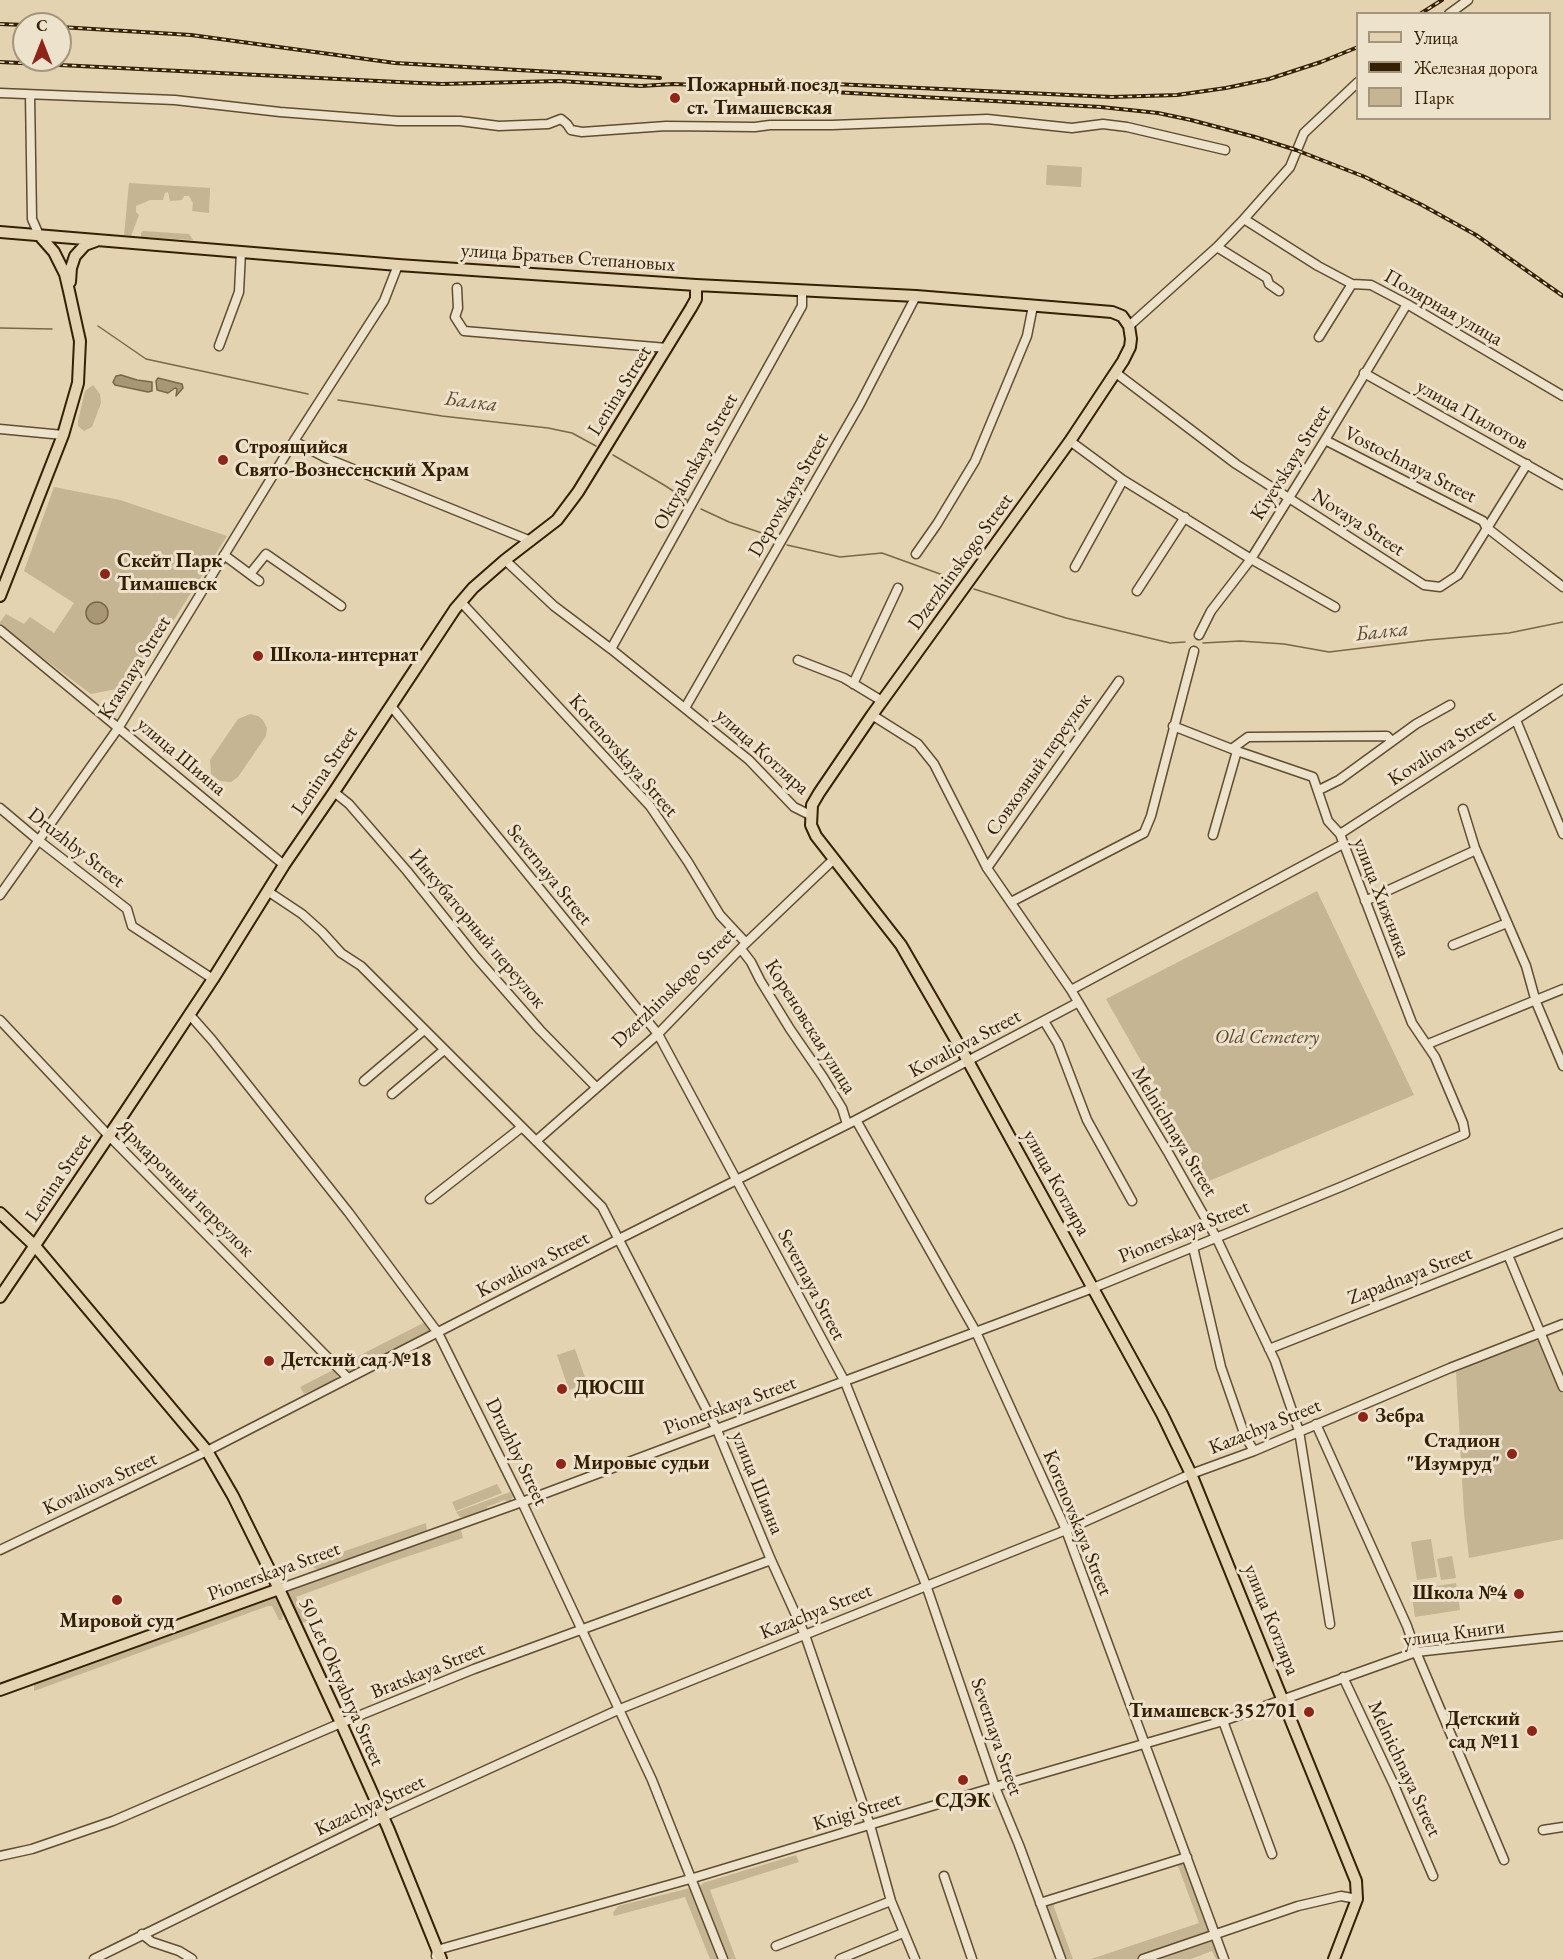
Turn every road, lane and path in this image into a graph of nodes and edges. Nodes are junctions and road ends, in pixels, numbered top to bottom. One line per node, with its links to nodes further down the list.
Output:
1 (1467, 0): 2 (street)
2 (1452, 12)
3 (1356, 84): 7 (street)
4 (0, 93): 5 (street)
5 (30, 95): 6 (street); 9 (street)
6 (1225, 150)
7 (1244, 219): 11 (street); 14 (street, Полярная улица)
8 (0, 232): 9 (main road, улица Братьев Степановых)
9 (39, 235): 10 (main road, улица Братьев Степановых); 18 (main road)
10 (97, 241): 12 (main road, улица Братьев Степановых); 18 (main road)
11 (1217, 247): 19 (street); 23 (street)
12 (241, 252): 13 (main road, улица Братьев Степановых); 25 (street)
13 (398, 265): 15 (main road, улица Братьев Степановых); 33 (street, Krasnaya Street)
14 (1352, 284): 21 (street, Полярная улица); 24 (street)
15 (696, 285): 17 (main road, улица Братьев Степановых); 26 (main road, Lenina Street)
16 (457, 288): 26 (street)
17 (802, 290): 20 (main road, улица Братьев Степановых); 58 (street, Oktyabrskaya Street)
18 (69, 291): 31 (main road)
19 (1279, 291)
20 (916, 296): 22 (main road, улица Братьев Степановых); 67 (street, Depovskaya Street)
21 (1407, 304): 28 (street, Kiyevskaya Street); 29 (street, Полярная улица)
22 (1033, 306): 23 (main road, улица Братьев Степановых); 42 (street)
23 (1129, 326): 27 (main road, Dzerzhinskogo Street)
24 (1318, 338)
25 (219, 346)
26 (668, 348): 41 (main road, Lenina Street)
27 (1116, 373): 34 (main road, Dzerzhinskogo Street); 38 (street, Novaya Street)
28 (1365, 373): 32 (street, Kiyevskaya Street); 35 (street, улица Пилотов)
29 (1563, 396)
30 (0, 429): 31 (street)
31 (63, 435): 52 (main road)
32 (1325, 440): 38 (street, Kiyevskaya Street); 40 (street, Vostochnaya Street)
33 (294, 441): 41 (street); 43 (street, Krasnaya Street)
34 (1070, 441): 36 (street); 64 (main road, Dzerzhinskogo Street)
35 (1527, 464): 37 (street, улица Пилотов); 40 (street)
36 (1123, 480): 39 (street); 46 (street)
37 (1563, 485)
38 (1289, 498): 40 (street, Novaya Street); 44 (street, Kiyevskaya Street)
39 (1185, 517): 44 (street); 51 (street)
40 (1486, 527): 49 (street, Vostochnaya Street)
41 (531, 541): 45 (main road, Lenina Street)
42 (916, 554)
43 (224, 555): 47 (street); 71 (street, Krasnaya Street)
44 (1251, 559): 55 (street); 57 (street, Kiyevskaya Street)
45 (505, 560): 53 (main road, Lenina Street); 58 (street, улица Котляра)
46 (1075, 567)
47 (250, 574): 48 (street); 54 (street)
48 (259, 581)
49 (1563, 587)
50 (898, 588): 62 (street)
51 (1137, 591)
52 (0, 596)
53 (461, 602): 66 (main road, Lenina Street); 94 (street, Korenovskaya Street)
54 (341, 606)
55 (1335, 607)
56 (0, 630): 71 (street, улица Шияна)
57 (1199, 635)
58 (611, 648): 67 (street, улица Котляра)
59 (1194, 651): 70 (street)
60 (798, 660): 62 (street)
61 (1119, 681): 87 (street, Совхозный переулок)
62 (853, 684): 64 (street)
63 (1563, 689): 69 (street, Kovaliova Street)
64 (882, 701): 68 (main road, Dzerzhinskogo Street)
65 (1450, 705): 72 (street)
66 (391, 706): 75 (main road, Lenina Street); 104 (street, Severnaya Street)
67 (685, 708): 78 (street, улица Котляра)
68 (872, 715): 78 (main road, Dzerzhinskogo Street); 87 (street, Melnichnaya Street)
69 (1516, 720): 79 (street, Kovaliova Street); 80 (street)
70 (1173, 726): 73 (street, улица Хижняка); 91 (street)
71 (119, 727): 82 (street, Krasnaya Street); 86 (street, улица Шияна)
72 (1392, 741): 73 (street); 74 (street)
73 (1235, 750): 74 (street, улица Хижняка); 81 (street)
74 (1318, 790): 79 (street, улица Хижняка)
75 (334, 792): 86 (main road, Lenina Street); 110 (street, Инкубаторный переулок)
76 (0, 808): 82 (street, Druzhby Street)
77 (1463, 810): 84 (street)
78 (810, 815): 85 (main road, улица Котляра)
79 (1340, 834): 83 (street, улица Хижняка)
80 (1563, 834)
81 (1213, 835)
82 (38, 840): 89 (street, Krasnaya Street); 95 (street, Druzhby Street)
83 (1343, 844): 90 (street, улица Хижняка); 97 (street)
84 (1476, 850): 90 (street); 92 (street)
85 (834, 859): 94 (street, Dzerzhinskogo Street); 107 (main road, улица Котляра)
86 (284, 864): 88 (main road, Lenina Street)
87 (987, 868): 91 (street, Melnichnaya Street)
88 (269, 892): 95 (main road, Lenina Street); 103 (street, улица Шияна)
89 (0, 896)
90 (1365, 901): 105 (street, улица Хижняка)
91 (1011, 902): 97 (street, Melnichnaya Street)
92 (1507, 923): 93 (street); 98 (street)
93 (1453, 945)
94 (744, 946): 104 (street, Dzerzhinskogo Street); 112 (street, Кореновская улица)
95 (213, 979): 100 (main road, Lenina Street)
96 (1563, 989): 98 (street)
97 (1071, 990): 99 (street, Melnichnaya Street)
98 (1536, 1002): 105 (street); 108 (street)
99 (1077, 1003): 102 (street, Kovaliova Street); 122 (street, Melnichnaya Street)
100 (189, 1014): 115 (main road, Lenina Street); 131 (street, Druzhby Street)
101 (0, 1020): 115 (street, Ярмарочный переулок)
102 (1044, 1021): 107 (street, Kovaliova Street); 119 (street)
103 (424, 1030): 106 (street, улица Шияна); 109 (street)
104 (658, 1034): 110 (street, Dzerzhinskogo Street); 117 (street, Severnaya Street)
105 (1428, 1044): 114 (street, улица Хижняка)
106 (444, 1050): 111 (street); 113 (street, улица Шияна)
107 (968, 1061): 112 (street, Kovaliova Street); 127 (main road, улица Котляра)
108 (1563, 1066)
109 (364, 1080)
110 (596, 1087): 116 (street, Dzerzhinskogo Street)
111 (392, 1094)
112 (852, 1122): 117 (street, Kovaliova Street); 130 (street, Korenovskaya Street)
113 (522, 1127): 116 (street, улица Шияна); 118 (street)
114 (1465, 1134): 122 (street, Pionerskaya Street)
115 (109, 1136): 124 (main road, Lenina Street); 134 (street, Ярмарочный переулок)
116 (536, 1141): 123 (street, улица Шияна)
117 (736, 1180): 123 (street, Kovaliova Street); 135 (street, Severnaya Street)
118 (429, 1199)
119 (1132, 1201)
120 (0, 1213): 124 (main road, 50 Let Oktyabrya Street)
121 (1563, 1233): 126 (street, Zapadnaya Street)
122 (1216, 1238): 125 (street, Pionerskaya Street); 133 (street, Melnichnaya Street)
123 (619, 1239): 131 (street, Kovaliova Street); 138 (street, улица Шияна)
124 (35, 1246): 128 (main road, Lenina Street); 140 (main road, 50 Let Oktyabrya Street)
125 (1193, 1247): 127 (street, Pionerskaya Street); 141 (street)
126 (1508, 1255): 132 (street); 133 (street, Zapadnaya Street)
127 (1093, 1288): 130 (street, Pionerskaya Street); 142 (main road, улица Котляра)
128 (0, 1297)
129 (1563, 1324): 132 (street, Kazachya Street)
130 (976, 1332): 135 (street, Pionerskaya Street); 144 (street, Korenovskaya Street)
131 (438, 1333): 134 (street, Kovaliova Street); 143 (street, Druzhby Street)
132 (1540, 1333): 136 (street); 137 (street, Kazachya Street)
133 (1269, 1349): 139 (street, Melnichnaya Street)
134 (348, 1378): 140 (street, Kovaliova Street)
135 (845, 1383): 138 (street, Pionerskaya Street); 147 (street, Severnaya Street)
136 (1563, 1387)
137 (1316, 1424): 139 (street, Kazachya Street); 153 (street)
138 (717, 1430): 143 (street, Pionerskaya Street); 146 (street, улица Шияна)
139 (1299, 1431): 141 (street, Kazachya Street); 149 (street, Melnichnaya Street)
140 (207, 1451): 145 (street, Kovaliova Street); 148 (main road, 50 Let Oktyabrya Street)
141 (1254, 1451): 142 (street, Kazachya Street)
142 (1191, 1474): 144 (street, Kazachya Street); 156 (main road, улица Котляра)
143 (522, 1502): 148 (street, Pionerskaya Street); 150 (street, Druzhby Street)
144 (1066, 1530): 147 (street, Kazachya Street); 160 (street, Korenovskaya Street)
145 (0, 1550)
146 (771, 1560): 150 (street, Bratskaya Street); 151 (street, улица Шияна)
147 (926, 1585): 151 (street, Kazachya Street); 161 (street, Severnaya Street)
148 (279, 1589): 155 (main road, Pionerskaya Street); 159 (main road, 50 Let Oktyabrya Street)
149 (1330, 1624)
150 (581, 1629): 157 (street, Druzhby Street); 159 (street, Bratskaya Street)
151 (805, 1635): 157 (street, Kazachya Street); 163 (street, улица Шияна)
152 (1563, 1636): 153 (street, улица Книги)
153 (1416, 1652): 154 (street, улица Книги); 169 (street)
154 (1343, 1677): 156 (street, улица Книги); 171 (street, Melnichnaya Street)
155 (0, 1690)
156 (1284, 1700): 158 (street, Knigi Street); 173 (main road, улица Котляра)
157 (620, 1709): 162 (street, Kazachya Street); 172 (street, Druzhby Street)
158 (1222, 1721): 160 (street, Knigi Street); 166 (street)
159 (341, 1723): 162 (main road, 50 Let Oktyabrya Street); 167 (street, Bratskaya Street)
160 (1145, 1744): 161 (street, Knigi Street); 168 (street, Korenovskaya Street)
161 (995, 1787): 163 (street, Knigi Street); 175 (street, Severnaya Street)
162 (383, 1817): 177 (street, Kazachya Street); 180 (main road, 50 Let Oktyabrya Street)
163 (870, 1825): 172 (street, Knigi Street); 174 (street, улица Шияна)
164 (1563, 1827): 165 (street)
165 (1543, 1830)
166 (1272, 1854)
167 (0, 1856)
168 (1187, 1857): 175 (street); 178 (street, Korenovskaya Street)
169 (1503, 1860)
170 (944, 1876): 186 (street)
171 (1433, 1876)
172 (690, 1879): 180 (street, Knigi Street); 183 (street, Druzhby Street)
173 (1357, 1899): 178 (street); 190 (main road, улица Котляра)
174 (891, 1901): 176 (street, улица Шияна); 179 (street)
175 (1040, 1904): 187 (street, Severnaya Street)
176 (903, 1933): 184 (street); 185 (street, улица Шияна)
177 (142, 1934): 181 (street, Kazachya Street); 182 (street)
178 (1215, 1934): 188 (street); 189 (street, Korenovskaya Street)
179 (776, 1946)
180 (438, 1956)
181 (94, 1959)
182 (192, 1959)
183 (723, 1959)
184 (840, 1959)
185 (915, 1959)
186 (972, 1959)
187 (1061, 1959)
188 (1143, 1959)
189 (1224, 1959)
190 (1334, 1959)

